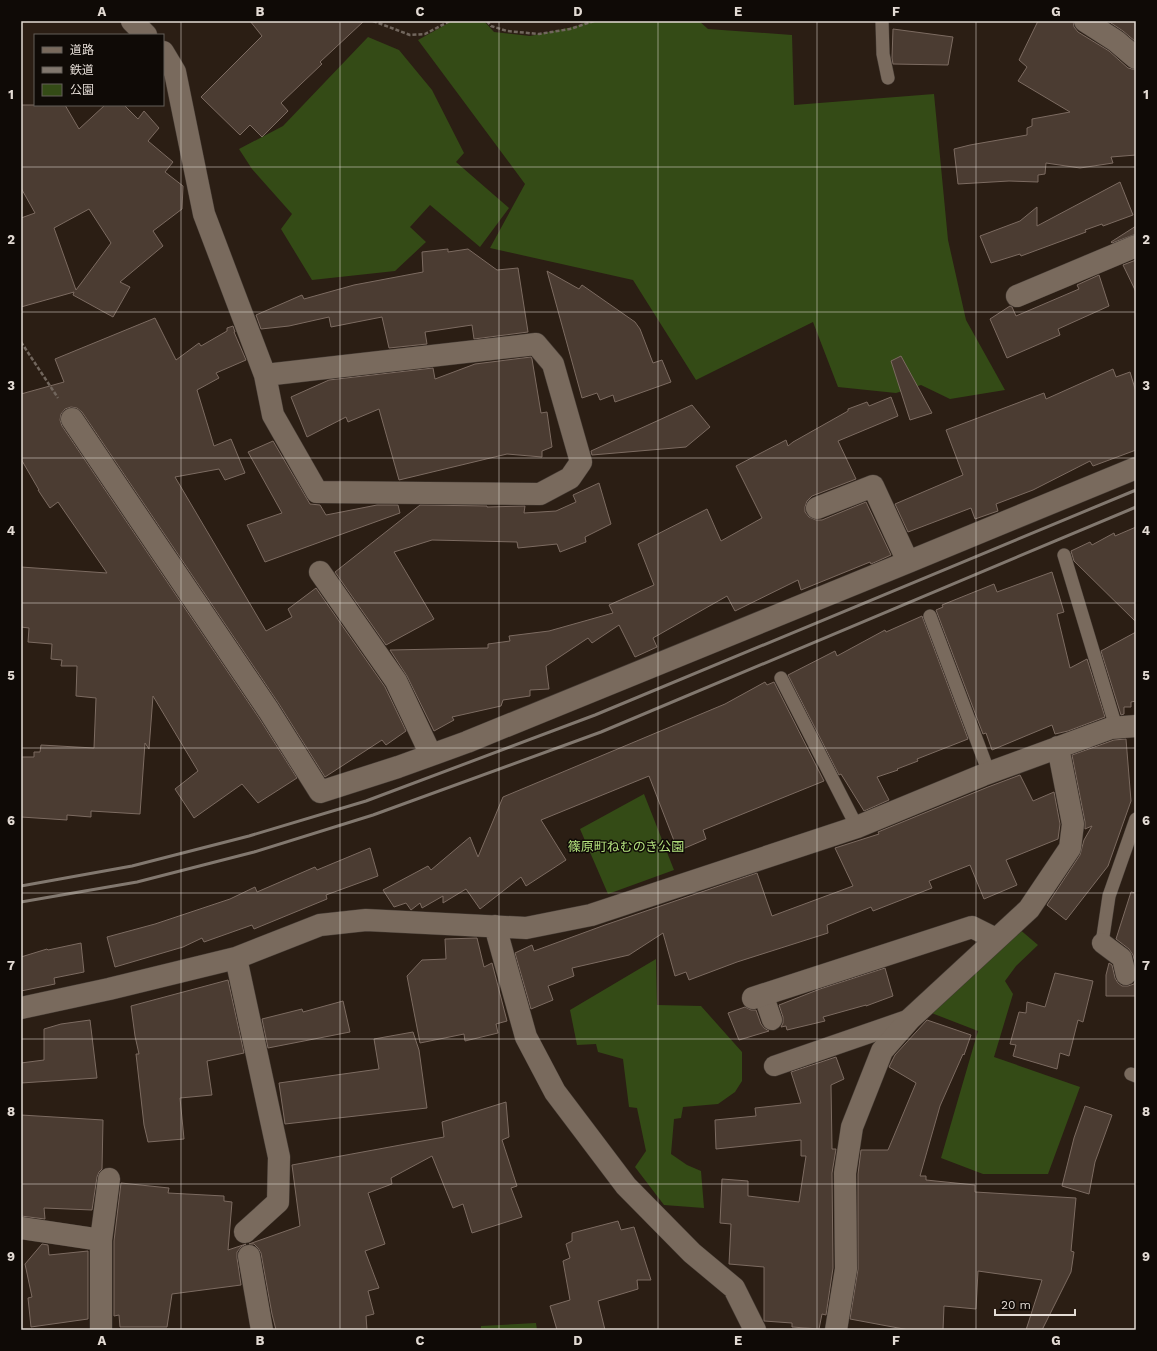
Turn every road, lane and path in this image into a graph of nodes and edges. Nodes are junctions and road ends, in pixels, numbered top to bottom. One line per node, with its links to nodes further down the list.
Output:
1 (132, 21): 8 (street)
2 (373, 21): 3 (path)
3 (450, 21)
4 (487, 21): 5 (path)
5 (594, 21)
6 (882, 21): 11 (lane)
7 (1085, 21): 10 (street)
8 (145, 34)
9 (164, 54): 15 (street)
10 (1136, 58)
11 (888, 78)
12 (1136, 246): 13 (street)
13 (1017, 296)
14 (21, 342): 16 (path)
15 (265, 375): 15 (street)
16 (72, 419): 26 (street)
17 (1136, 468): 20 (street)
18 (817, 508): 20 (street)
19 (1064, 555): 24 (lane)
20 (908, 562): 26 (street)
21 (320, 572): 26 (street)
22 (930, 616): 27 (lane)
23 (781, 678): 29 (lane)
24 (1126, 727): 25 (street)
25 (1058, 747): 27 (street); 31 (street)
26 (431, 755)
27 (989, 773): 29 (street)
28 (1136, 819): 32 (lane)
29 (857, 827): 30 (street)
30 (495, 926): 33 (street); 47 (street)
31 (996, 939): 35 (street); 37 (street)
32 (1102, 943): 34 (street)
33 (236, 958): 36 (street); 42 (street)
34 (1126, 975)
35 (758, 996): 38 (street)
36 (21, 1008)
37 (910, 1019): 39 (street); 48 (street)
38 (772, 1020)
39 (774, 1066)
40 (109, 1179): 43 (street)
41 (21, 1228): 43 (street)
42 (245, 1232)
43 (101, 1240): 45 (street)
44 (249, 1256): 46 (street)
45 (101, 1330)
46 (262, 1330)
47 (755, 1330)
48 (836, 1330)

